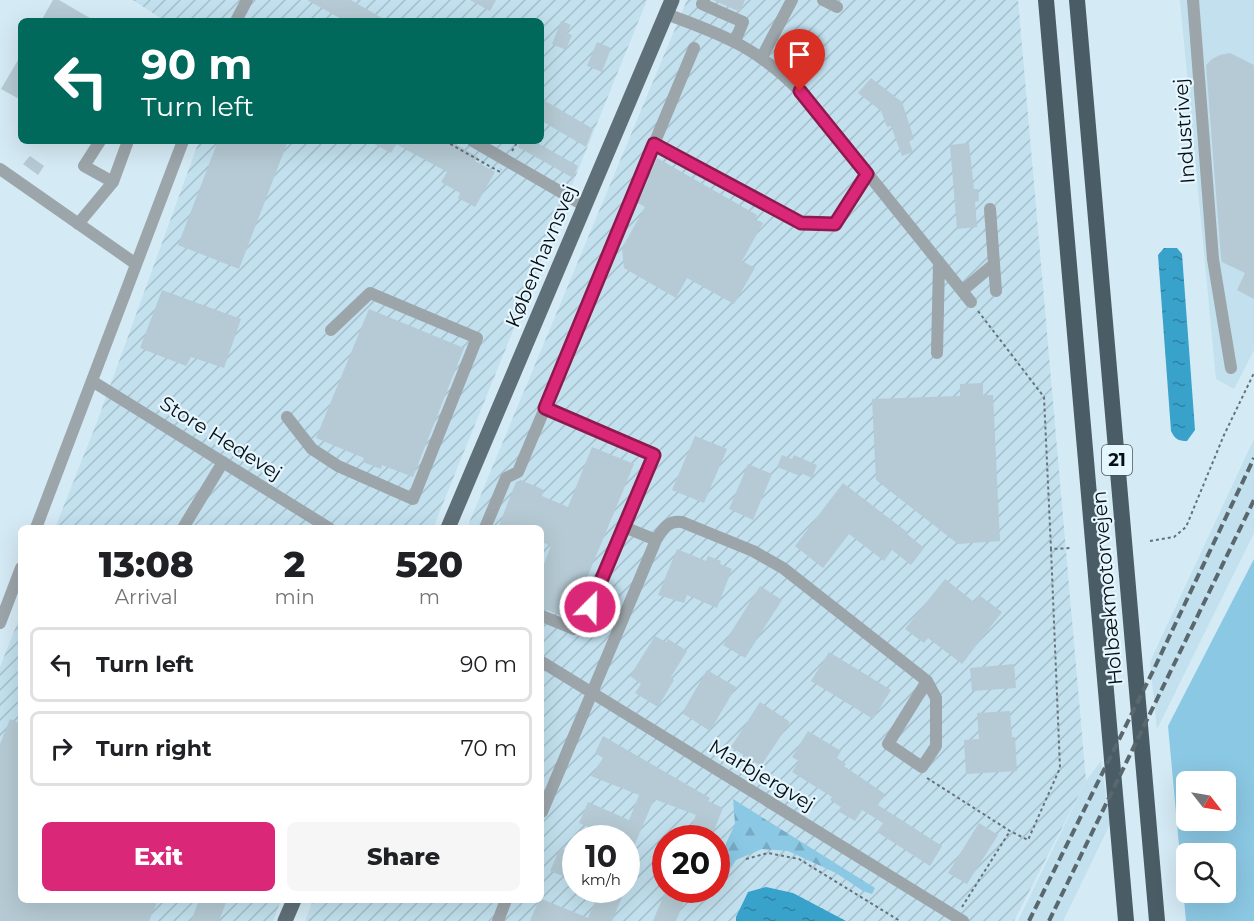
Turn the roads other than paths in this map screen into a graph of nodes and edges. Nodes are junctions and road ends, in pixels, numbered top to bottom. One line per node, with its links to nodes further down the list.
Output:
1 (247, 0): 12 (street)
2 (704, 0): 13 (street)
3 (792, 0): 16 (street)
4 (823, 0): 11 (street)
5 (1040, 0): 15 (highway)
6 (1046, 0): 15 (highway, Holbækmotorvejen / 21)
7 (1077, 0): 17 (highway, Holbækmotorvejen / 21)
8 (1087, 0): 17 (highway)
9 (1193, 0): 37 (street, Industrivej)
10 (669, 7): 13 (street); 26 (main road, Københavnsvej)
11 (837, 7)
12 (238, 18)
13 (735, 41): 16 (street)
14 (694, 48): 22 (street)
15 (1050, 48): 61 (highway, Holbækmotorvejen / 21)
16 (762, 57): 24 (street)
17 (1083, 69): 62 (highway, Holbækmotorvejen / 21)
18 (98, 144): 25 (street)
19 (127, 144): 25 (street)
20 (182, 144): 30 (street)
21 (478, 144): 26 (street)
22 (654, 144): 24 (street); 39 (street)
23 (0, 169): 28 (street)
24 (867, 174): 29 (street)
25 (112, 182): 28 (street)
26 (585, 206): 45 (main road, Københavnsvej)
27 (990, 209): 31 (street)
28 (78, 224): 30 (street)
29 (939, 263): 32 (street); 36 (street)
30 (136, 264): 38 (street)
31 (994, 264): 32 (street); 33 (street)
32 (962, 291): 34 (street)
33 (996, 291)
34 (971, 302)
35 (331, 330): 40 (street)
36 (937, 353)
37 (1231, 368)
38 (92, 381): 41 (street, Store Hedevej); 42 (street)
39 (545, 408): 46 (street); 47 (street)
40 (287, 417)
41 (223, 462): 43 (street); 44 (street, Store Hedevej)
42 (37, 525)
43 (185, 525)
44 (323, 525)
45 (449, 525)
46 (486, 525)
47 (624, 527): 48 (street); 50 (street)
48 (659, 536): 53 (street); 54 (street)
49 (18, 576): 51 (street)
50 (544, 617)
51 (0, 623)
52 (544, 663): 54 (street, Marbjergvej)
53 (927, 681): 53 (street)
54 (592, 695): 55 (street); 58 (street, Marbjergvej)
55 (544, 807)
56 (293, 903): 59 (main road)
57 (505, 903): 60 (street)
58 (959, 919)
59 (285, 921)
60 (498, 921)
61 (1126, 921)
62 (1157, 921)

